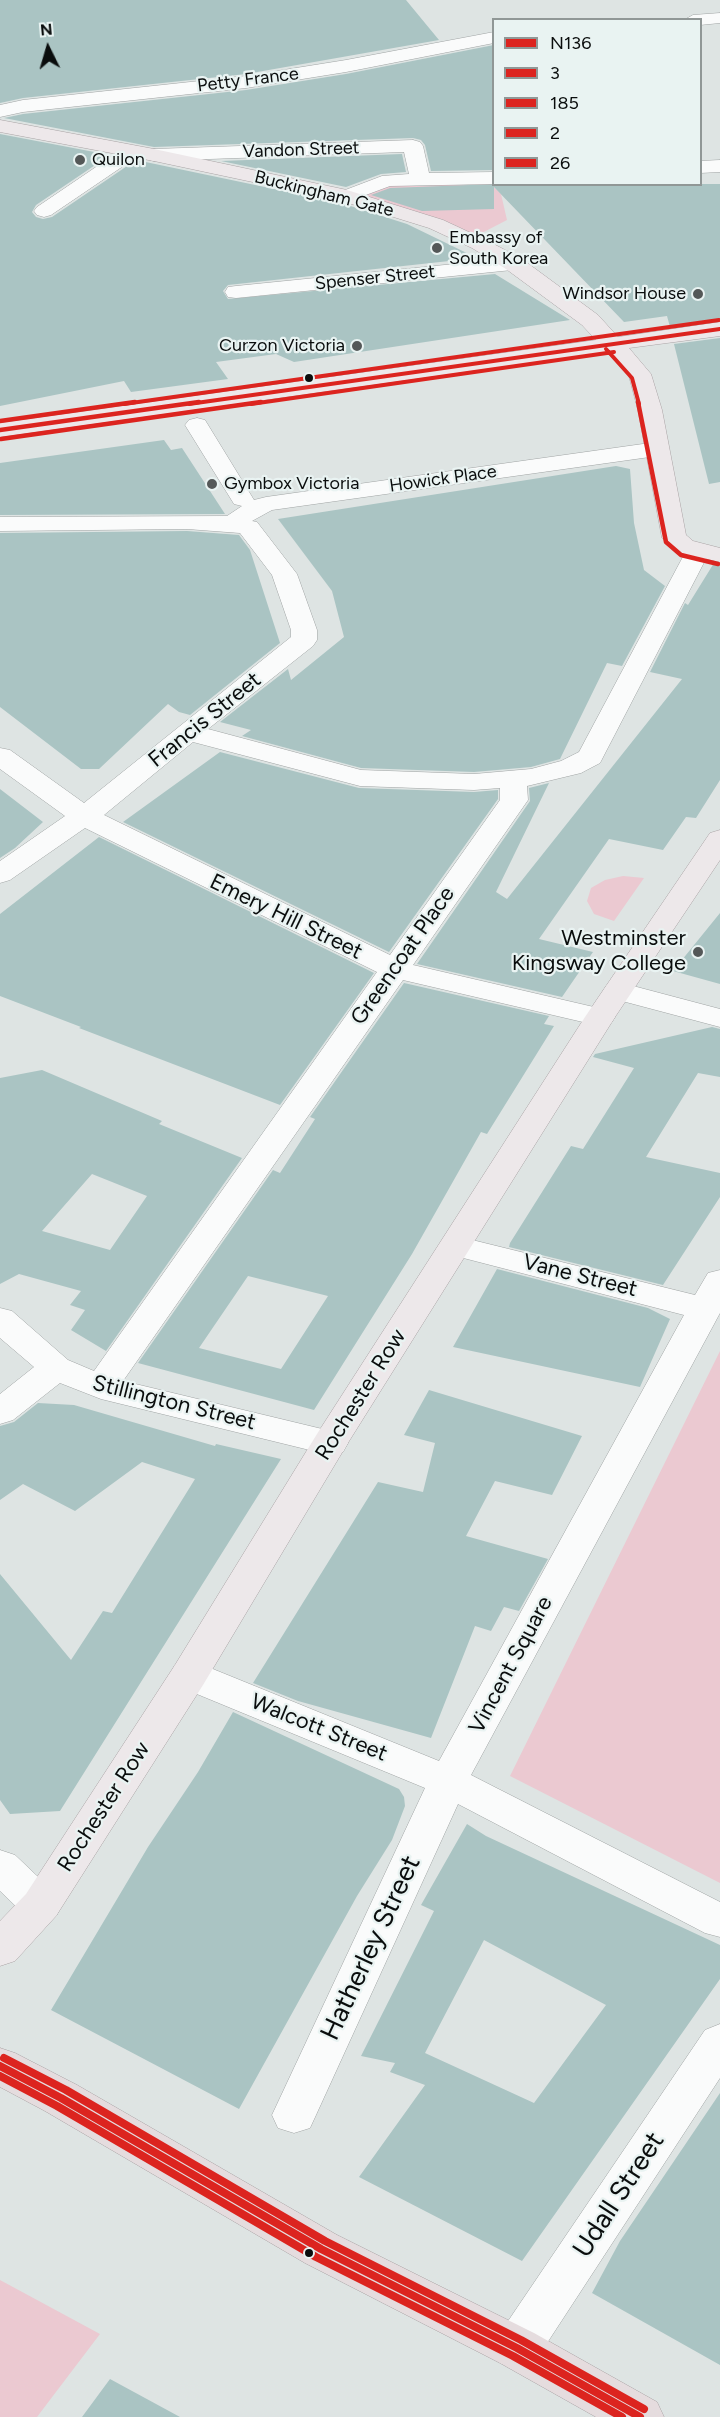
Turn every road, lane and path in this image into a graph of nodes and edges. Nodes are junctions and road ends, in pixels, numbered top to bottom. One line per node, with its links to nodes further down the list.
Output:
1 (720, 18): 2 (street)
2 (702, 19)
3 (492, 37): 4 (street, Petty France)
4 (0, 111)
5 (0, 126): 6 (main road, Buckingham Gate)
6 (131, 152): 7 (main road, Buckingham Gate); 13 (street)
7 (154, 155): 11 (street, Vandon Street); 12 (main road, Buckingham Gate)
8 (720, 166): 9 (street)
9 (702, 167)
10 (492, 178): 11 (street)
11 (420, 180): 12 (street)
12 (347, 196): 14 (main road, Buckingham Gate)
13 (44, 211)
14 (514, 264): 15 (street, Spenser Street); 17 (main road, Buckingham Gate)
15 (236, 292)
16 (720, 329): 17 (main road)
17 (613, 344): 19 (main road); 20 (main road, Buckingham Gate)
18 (197, 424): 21 (street)
19 (0, 430)
20 (657, 449): 23 (street, Howick Place); 24 (main road, Buckingham Gate)
21 (243, 499)
22 (0, 524): 23 (street)
23 (241, 525): 25 (street, Francis Street)
24 (709, 553): 27 (street)
25 (188, 732): 27 (street); 28 (street, Francis Street)
26 (0, 756): 28 (street, Emery Hill Street)
27 (513, 778): 31 (street, Greencoat Place)
28 (85, 817): 30 (street, Francis Street); 31 (street, Emery Hill Street)
29 (720, 838): 32 (main road, Rochester Row)
30 (0, 874)
31 (394, 969): 32 (street, Emery Hill Street); 38 (street, Greencoat Place)
32 (609, 1004): 33 (street); 34 (main road, Rochester Row)
33 (720, 1018)
34 (456, 1246): 35 (street, Vane Street); 40 (main road, Rochester Row)
35 (712, 1296): 42 (street, Vincent Square)
36 (0, 1319): 37 (street, Stillington Street)
37 (56, 1368): 38 (street, Stillington Street); 39 (street)
38 (101, 1387): 40 (street, Stillington Street)
39 (0, 1412)
40 (330, 1443): 41 (main road, Rochester Row)
41 (189, 1675): 42 (street, Walcott Street); 44 (main road, Rochester Row)
42 (448, 1782): 45 (street); 49 (street, Hatherley Street)
43 (0, 1866): 44 (street)
44 (40, 1905): 46 (main road, Rochester Row)
45 (720, 1921)
46 (0, 1949)
47 (720, 2042): 50 (street, Udall Street)
48 (0, 2066): 50 (highway)
49 (294, 2115)
50 (517, 2348): 51 (highway)
51 (640, 2417)

